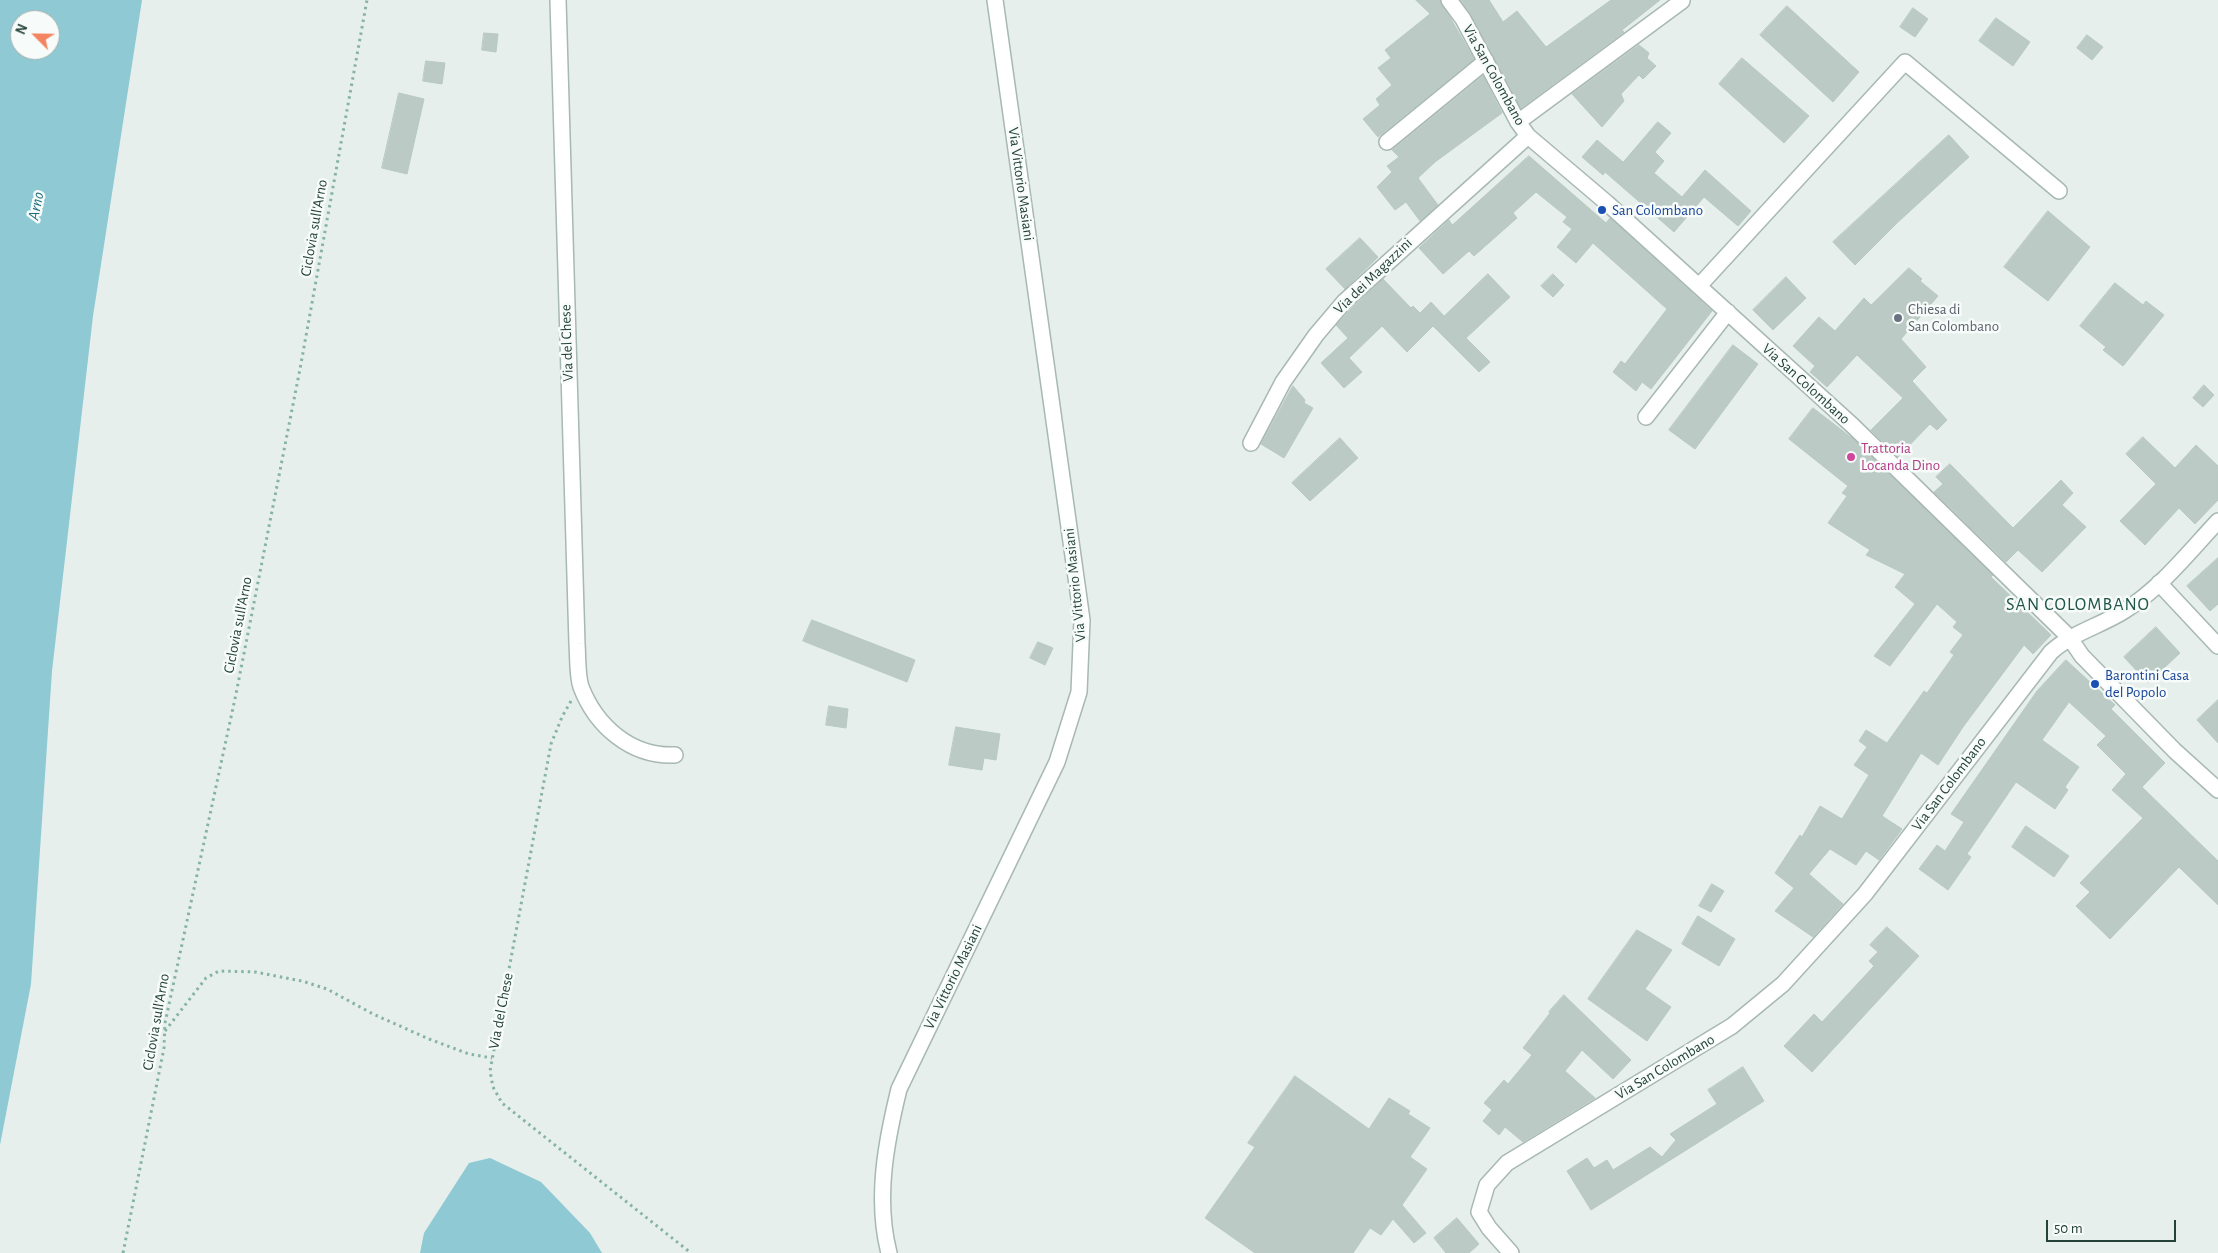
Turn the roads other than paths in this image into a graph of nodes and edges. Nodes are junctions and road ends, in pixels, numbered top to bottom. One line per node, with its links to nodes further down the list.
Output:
1 (558, 0): 18 (street, Via del Chese)
2 (995, 0): 20 (street, Via Vittorio Masiani)
3 (1449, 0): 5 (street, Via San Colombano)
4 (1682, 1): 6 (street)
5 (1486, 61): 6 (street, Via San Colombano); 8 (street)
6 (1518, 122): 7 (street, Via San Colombano)
7 (1528, 136): 10 (street, Via San Colombano); 13 (street, Via dei Magazzini)
8 (1387, 142)
9 (2059, 191): 10 (street)
10 (1699, 286): 11 (street, Via San Colombano)
11 (1728, 312): 12 (street); 16 (street, Via San Colombano)
12 (1646, 417)
13 (1251, 443)
14 (2218, 521): 15 (street)
15 (2159, 583): 16 (street); 17 (street)
16 (2069, 637): 19 (street); 21 (street, Via San Colombano)
17 (2218, 646)
18 (675, 754)
19 (2218, 790)
20 (889, 1253)
21 (1511, 1253)

